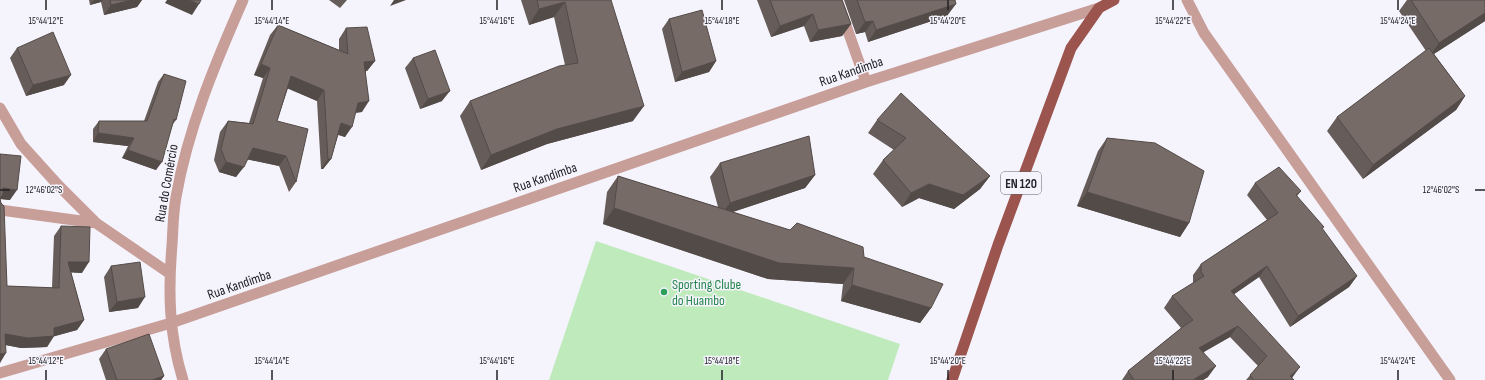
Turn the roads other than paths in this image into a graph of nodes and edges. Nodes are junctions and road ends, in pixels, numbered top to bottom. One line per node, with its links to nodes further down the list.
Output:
1 (243, 0): 10 (street, Rua do Comércio)
2 (837, 0): 6 (street)
3 (1114, 0): 5 (main road, EN 120)
4 (1187, 0): 15 (street)
5 (1099, 8): 6 (street, Rua Kandimba); 14 (main road, EN 120)
6 (866, 82): 11 (street, Rua Kandimba)
7 (0, 108): 9 (street)
8 (0, 210): 9 (street)
9 (96, 223): 10 (street)
10 (169, 273): 11 (street, Rua do Comércio)
11 (171, 323): 12 (street, Rua Kandimba); 13 (street, Rua do Comércio)
12 (0, 373)
13 (183, 380)
14 (952, 380)
15 (1450, 380)

